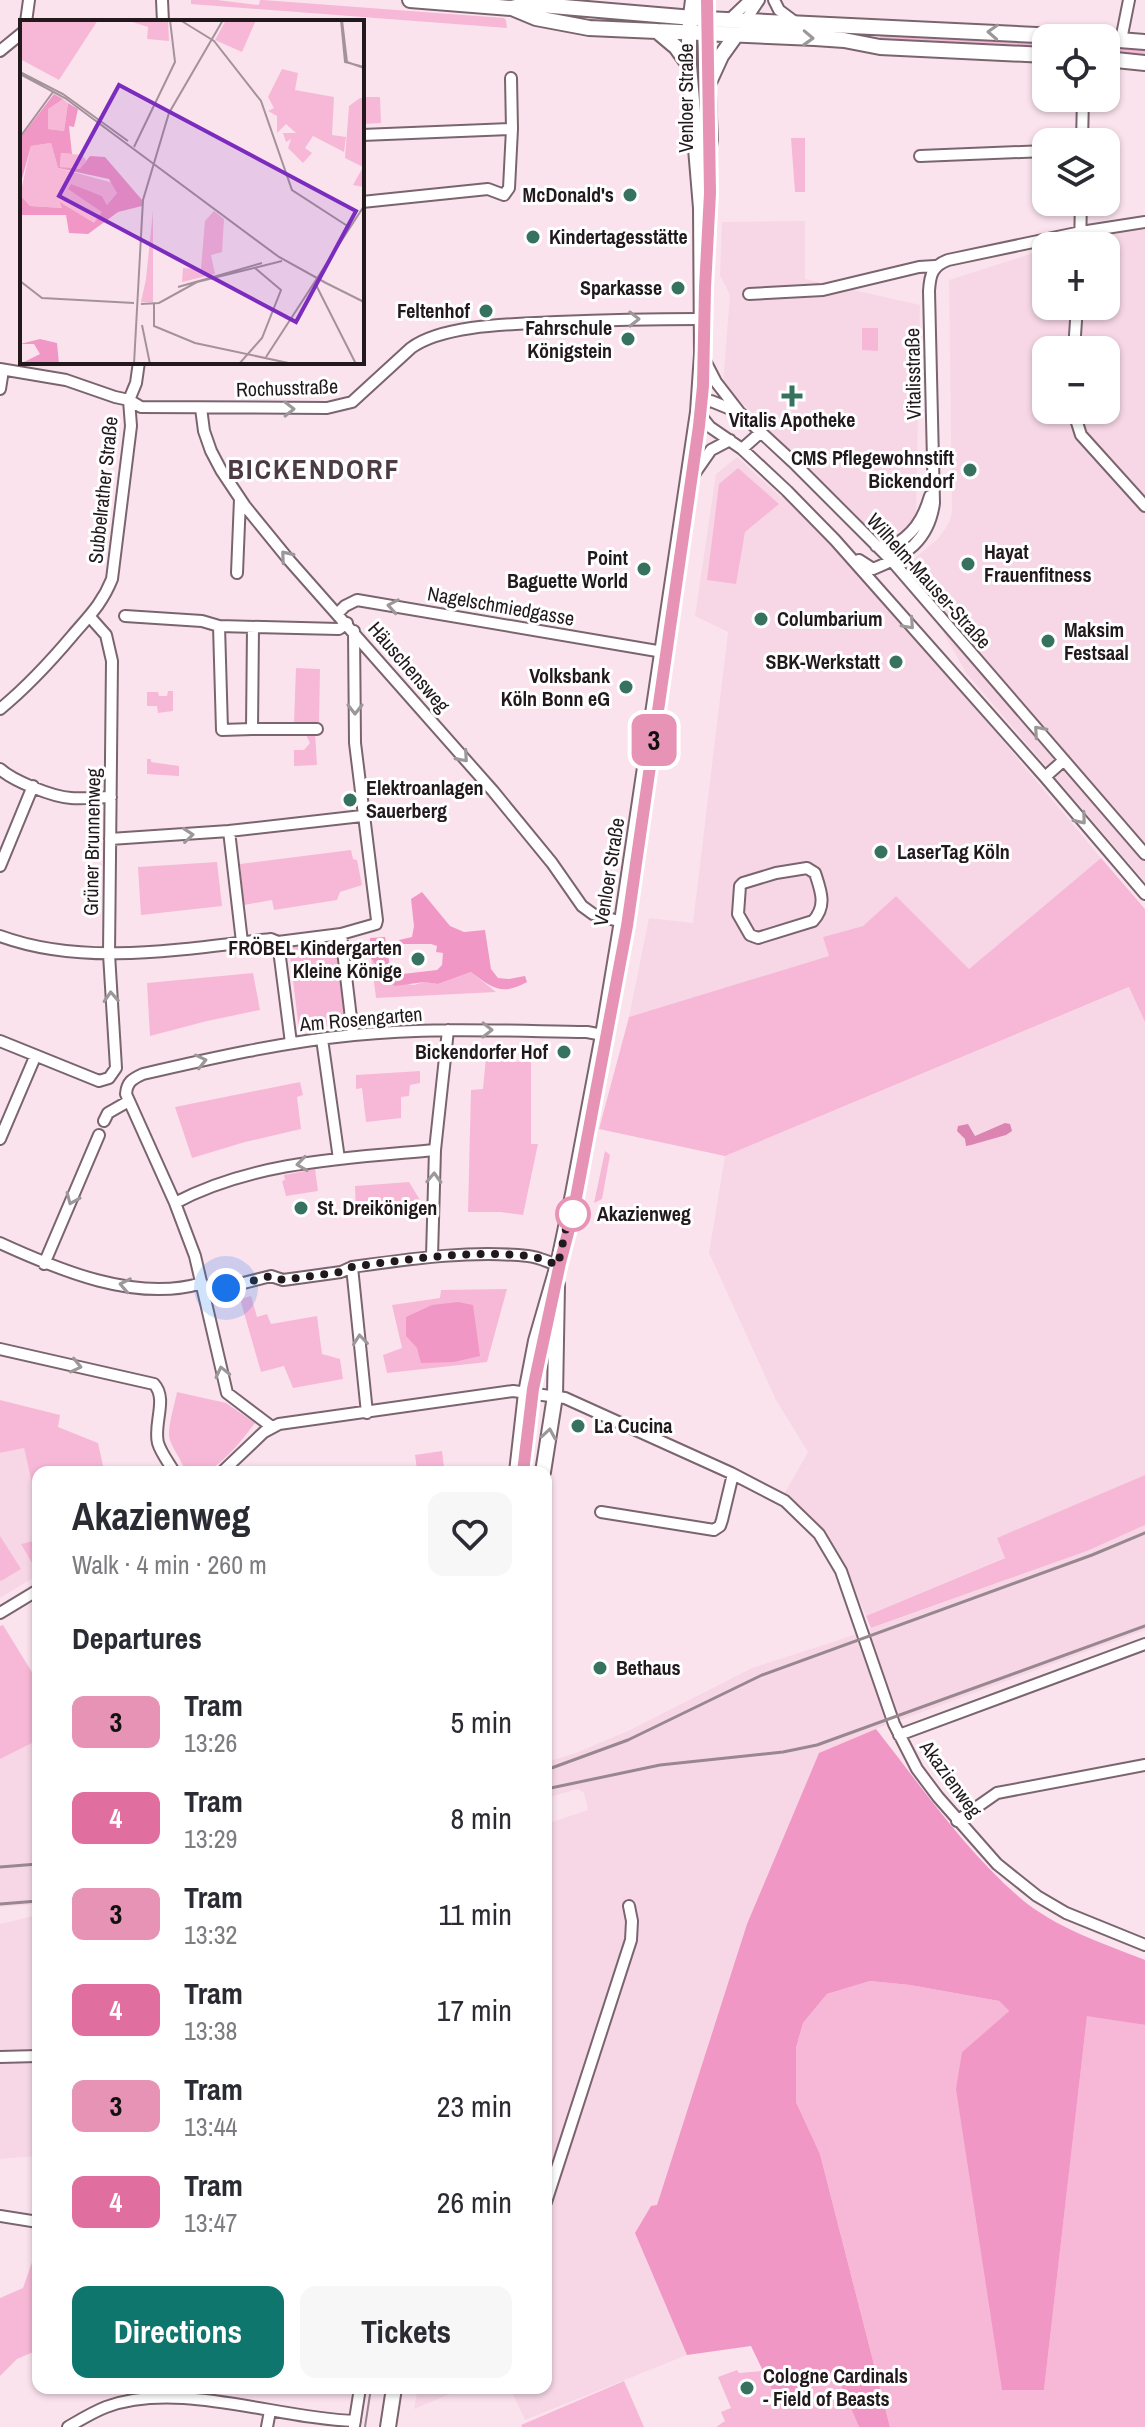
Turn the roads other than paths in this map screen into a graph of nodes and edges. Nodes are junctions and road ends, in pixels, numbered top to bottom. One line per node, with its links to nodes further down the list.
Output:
1 (29, 0): 13 (street)
2 (162, 0): 14 (street)
3 (410, 0): 10 (main road)
4 (693, 0): 19 (main road, Venloer Straße)
5 (704, 0): 19 (main road, Venloer Straße)
6 (750, 0): 15 (street)
7 (759, 0): 16 (street)
8 (774, 0): 17 (street)
9 (1129, 0): 18 (street)
10 (494, 3): 11 (main road)
11 (511, 8): 12 (main road); 21 (main road)
12 (594, 9): 19 (main road); 21 (main road)
13 (26, 20)
14 (163, 20)
15 (729, 20): 16 (main road); 19 (main road)
16 (746, 20): 17 (main road); 24 (street)
17 (795, 22): 20 (main road)
18 (1120, 24)
19 (698, 26): 22 (main road); 24 (main road); 33 (main road, Venloer Straße); 35 (main road, Venloer Straße)
20 (881, 27): 25 (main road, one-way to 20); 28 (main road)
21 (589, 28): 22 (main road)
22 (657, 31): 33 (main road)
23 (20, 35): 29 (street)
24 (736, 35): 28 (main road, one-way to 28); 35 (main road)
25 (1032, 35)
26 (1120, 40): 27 (main road)
27 (1145, 42)
28 (880, 47): 30 (main road)
29 (0, 51)
30 (1032, 54)
31 (1120, 60): 32 (main road)
32 (1145, 63)
33 (689, 65): 40 (main road, Venloer Straße)
34 (511, 78): 36 (street)
35 (708, 83): 40 (main road, Venloer Straße)
36 (512, 129): 37 (street); 41 (street)
37 (364, 135)
38 (1032, 152): 39 (street)
39 (920, 156)
40 (701, 196): 48 (main road, Venloer Straße)
41 (364, 202)
42 (1081, 216): 44 (street)
43 (1145, 222): 44 (street)
44 (1081, 232)
45 (1032, 242): 46 (street)
46 (935, 266): 47 (street); 62 (street, Vitalisstraße)
47 (749, 294)
48 (700, 319): 49 (main road, Venloer Straße); 55 (street, Rochusstraße, one-way to 48)
49 (702, 354): 54 (main road, Venloer Straße); 56 (street, Wilhelm-Mauser-Straße)
50 (139, 364): 53 (street, Subbelrather Straße)
51 (2, 369): 52 (street); 53 (street, Rochusstraße)
52 (0, 389)
53 (129, 400): 55 (street, Rochusstraße); 71 (street, Subbelrather Straße)
54 (698, 407): 56 (street, Wilhelm-Mauser-Straße); 59 (street); 61 (main road, Venloer Straße)
55 (201, 408): 63 (street, Häuschensweg)
56 (740, 413): 58 (street, Wilhelm-Mauser-Straße)
57 (1077, 424): 64 (street)
58 (760, 433): 60 (street); 66 (street, Wilhelm-Mauser-Straße)
59 (730, 440): 60 (street); 61 (street, Venloer Straße)
60 (742, 449): 65 (street)
61 (688, 482): 75 (main road, Venloer Straße)
62 (933, 482): 66 (street, Vitalisstraße); 67 (street, Vitalisstraße)
63 (240, 499): 68 (street); 69 (street, Häuschensweg, one-way to 63)
64 (1145, 506)
65 (839, 545): 67 (street); 81 (street, one-way to 81)
66 (876, 546): 67 (street, Wilhelm-Mauser-Straße)
67 (892, 561): 79 (street, Wilhelm-Mauser-Straße, one-way to 67)
68 (237, 573)
69 (338, 613): 74 (street, Häuschensweg); 75 (street, Nagelschmiedgasse, one-way to 69)
70 (125, 616): 72 (street)
71 (90, 617): 76 (street, Subbelrather Straße); 83 (street, Grüner Brunnenweg)
72 (219, 626): 73 (street); 77 (street)
73 (253, 627): 74 (street); 77 (street)
74 (350, 627): 84 (street, one-way to 84); 91 (street, Häuschensweg, one-way to 91)
75 (663, 652): 91 (main road, Venloer Straße)
76 (0, 709)
77 (252, 729): 78 (street)
78 (317, 729)
79 (1064, 760): 81 (street); 87 (street, Wilhelm-Mauser-Straße)
80 (0, 769): 82 (street)
81 (1045, 777): 89 (street, one-way to 89)
82 (33, 786): 83 (street); 88 (street)
83 (111, 797): 86 (street, Grüner Brunnenweg)
84 (362, 816): 85 (street); 92 (street)
85 (229, 831): 86 (street, one-way to 85); 94 (street)
86 (110, 839): 96 (street, Grüner Brunnenweg)
87 (1145, 854)
88 (0, 866)
89 (1145, 894)
90 (738, 914): 90 (street)
91 (622, 922): 99 (main road, Venloer Straße)
92 (341, 934): 95 (street); 98 (street)
93 (0, 936): 96 (street)
94 (242, 942): 95 (street); 96 (street)
95 (278, 942): 102 (street)
96 (109, 954): 103 (street, Grüner Brunnenweg, one-way to 96)
97 (448, 1030): 98 (street, Am Rosengarten); 99 (street, Am Rosengarten, one-way to 99); 108 (street)
98 (353, 1035): 100 (street, Am Rosengarten)
99 (603, 1035): 114 (main road, Venloer Straße)
100 (322, 1039): 102 (street, Am Rosengarten); 109 (street)
101 (0, 1041): 103 (street)
102 (291, 1043): 104 (street, Am Rosengarten, one-way to 102)
103 (35, 1057): 107 (street)
104 (129, 1101): 105 (street); 110 (street)
105 (104, 1121)
106 (99, 1135): 113 (street, one-way to 113)
107 (0, 1139)
108 (435, 1150): 109 (street); 112 (street, one-way to 108)
109 (339, 1159): 110 (street, one-way to 110)
110 (175, 1203): 116 (street)
111 (0, 1243): 113 (street)
112 (432, 1256): 114 (street); 115 (street)
113 (44, 1264): 116 (street, one-way to 113)
114 (558, 1265): 118 (main road, Venloer Straße); 119 (main road, Venloer Straße)
115 (352, 1267): 116 (street); 120 (street, one-way to 115)
116 (203, 1288): 121 (street, one-way to 116)
117 (0, 1349): 122 (street, one-way to 122)
118 (526, 1393): 119 (street, Akazienweg); 120 (street, Akazienweg); 124 (main road, Venloer Straße)
119 (555, 1396): 125 (main road, Venloer Straße, one-way to 119); 126 (street, Akazienweg)
120 (367, 1413): 121 (street, Akazienweg)
121 (272, 1427): 123 (street)
122 (171, 1466)
123 (229, 1466)
124 (518, 1466)
125 (544, 1466)
126 (733, 1474): 127 (street); 131 (street, Akazienweg)
127 (601, 1512)
128 (32, 1594): 129 (street)
129 (0, 1613)
130 (1145, 1644): 131 (street)
131 (899, 1735): 133 (street, Akazienweg)
132 (1145, 1765): 133 (street)
133 (957, 1821): 135 (street, Akazienweg)
134 (629, 1906): 138 (street)
135 (1145, 1945)
136 (32, 2056): 137 (street)
137 (0, 2057)
138 (552, 2184)
139 (0, 2216): 140 (street)
140 (32, 2221)
141 (359, 2394): 144 (street)
142 (393, 2394): 147 (main road)
143 (270, 2411): 144 (street); 145 (street); 146 (street)
144 (355, 2424)
145 (71, 2426)
146 (267, 2427)
147 (388, 2427)

